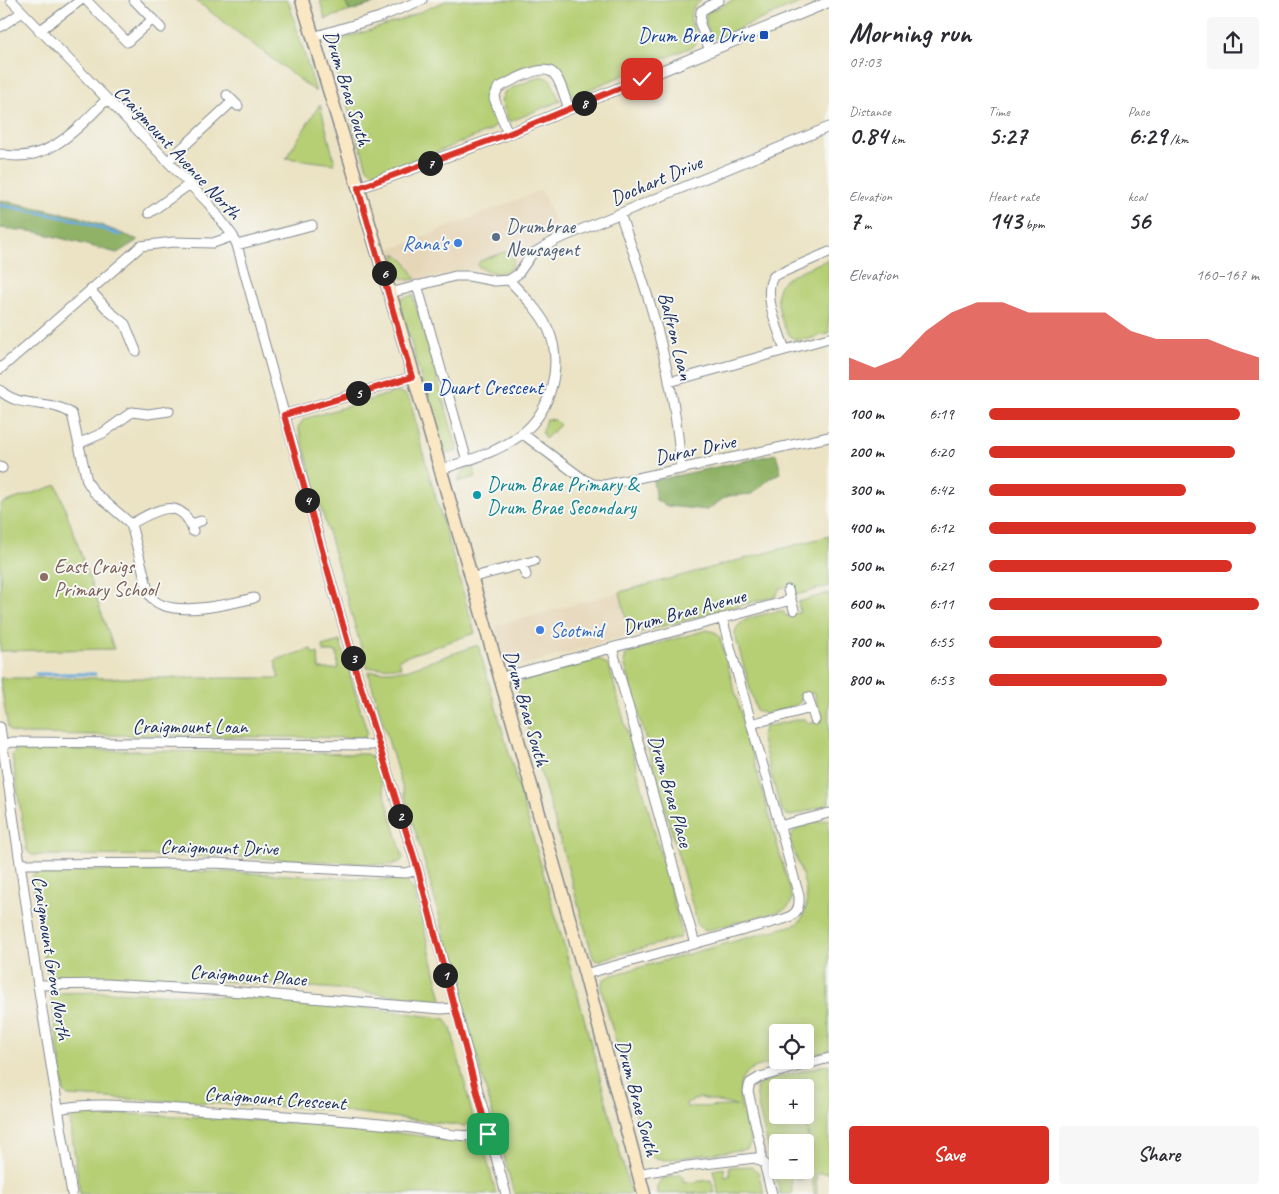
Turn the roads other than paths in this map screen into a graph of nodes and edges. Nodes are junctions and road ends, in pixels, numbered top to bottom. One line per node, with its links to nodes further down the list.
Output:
1 (11, 0): 9 (street, Craigmount Avenue North)
2 (81, 0): 13 (street)
3 (86, 0): 10 (street)
4 (134, 0): 10 (street)
5 (302, 0): 14 (main road, Drum Brae South)
6 (422, 0): 14 (street)
7 (719, 0): 15 (street)
8 (829, 2): 15 (street)
9 (21, 12): 11 (street); 13 (street, Craigmount Avenue North)
10 (153, 19): 12 (street)
11 (0, 26)
12 (161, 28)
13 (39, 31): 16 (street, Craigmount Avenue North)
14 (313, 37): 24 (main road, Drum Brae South)
15 (710, 51): 18 (street)
16 (106, 100): 21 (street); 22 (street, Craigmount Avenue North)
17 (233, 101): 22 (street)
18 (570, 109): 20 (street); 20 (street)
19 (829, 127): 26 (street, Dochart Drive)
20 (508, 134): 24 (street)
21 (0, 154)
22 (168, 161): 23 (street, Craigmount Avenue North)
23 (190, 184): 25 (street); 28 (street, Craigmount Avenue North)
24 (358, 188): 34 (main road, Drum Brae South)
25 (155, 212)
26 (620, 214): 31 (street, Dochart Drive); 40 (street, Balfron Loan)
27 (312, 225): 29 (street)
28 (233, 236): 29 (street, Craigmount Avenue North); 33 (street)
29 (237, 245): 43 (street, Craigmount Avenue North)
30 (829, 252): 36 (street)
31 (509, 280): 32 (street); 44 (street)
32 (417, 285): 34 (street); 47 (street)
33 (90, 290): 37 (street); 38 (street)
34 (390, 293): 39 (main road, Drum Brae South)
35 (829, 338): 36 (street)
36 (785, 350): 40 (street)
37 (136, 351)
38 (0, 369)
39 (412, 377): 43 (street); 49 (main road, Drum Brae South)
40 (669, 382): 48 (street, Balfron Loan)
41 (0, 390): 46 (street)
42 (168, 411): 46 (street)
43 (284, 415): 68 (street, Craigmount Avenue North)
44 (523, 434): 47 (street); 48 (street, Durar Drive)
45 (829, 437): 48 (street, Durar Drive)
46 (80, 443): 51 (street)
47 (467, 461): 49 (street)
48 (681, 469)
49 (439, 470): 55 (main road, Drum Brae South)
50 (201, 521): 51 (street)
51 (131, 524): 57 (street)
52 (534, 561): 53 (street)
53 (522, 564): 54 (street); 55 (street)
54 (526, 575)
55 (470, 578): 62 (main road, Drum Brae South)
56 (788, 590): 58 (street)
57 (254, 598)
58 (791, 600): 59 (street); 60 (street, Drum Brae Avenue)
59 (794, 610)
60 (722, 618): 61 (street, Drum Brae Avenue); 66 (street)
61 (612, 648): 62 (street, Drum Brae Avenue); 74 (street, Drum Brae Place)
62 (498, 678): 75 (main road, Drum Brae South)
63 (808, 697): 64 (street)
64 (812, 708): 65 (street); 66 (street)
65 (815, 720)
66 (751, 724): 71 (street)
67 (0, 727): 69 (street, Craigmount Grove North)
68 (378, 743): 69 (street, Craigmount Loan); 73 (street, Craigmount Avenue North)
69 (2, 745): 72 (street, Craigmount Grove North)
70 (829, 813): 71 (street)
71 (779, 826): 74 (street)
72 (20, 864): 73 (street, Craigmount Drive); 76 (street, Craigmount Grove North)
73 (418, 870): 77 (street, Craigmount Avenue North)
74 (695, 944): 75 (street)
75 (584, 974): 82 (main road, Drum Brae South)
76 (38, 985): 77 (street, Craigmount Place); 79 (street, Craigmount Grove North)
77 (455, 1008): 80 (street, Craigmount Avenue North)
78 (829, 1058): 81 (street)
79 (58, 1109): 80 (street, Craigmount Crescent); 83 (street, Craigmount Grove North)
80 (488, 1134): 84 (street, Craigmount Avenue North)
81 (762, 1161): 82 (street); 86 (street)
82 (638, 1174): 85 (main road, Drum Brae South)
83 (72, 1194)
84 (506, 1194)
85 (644, 1194)
86 (772, 1194)

